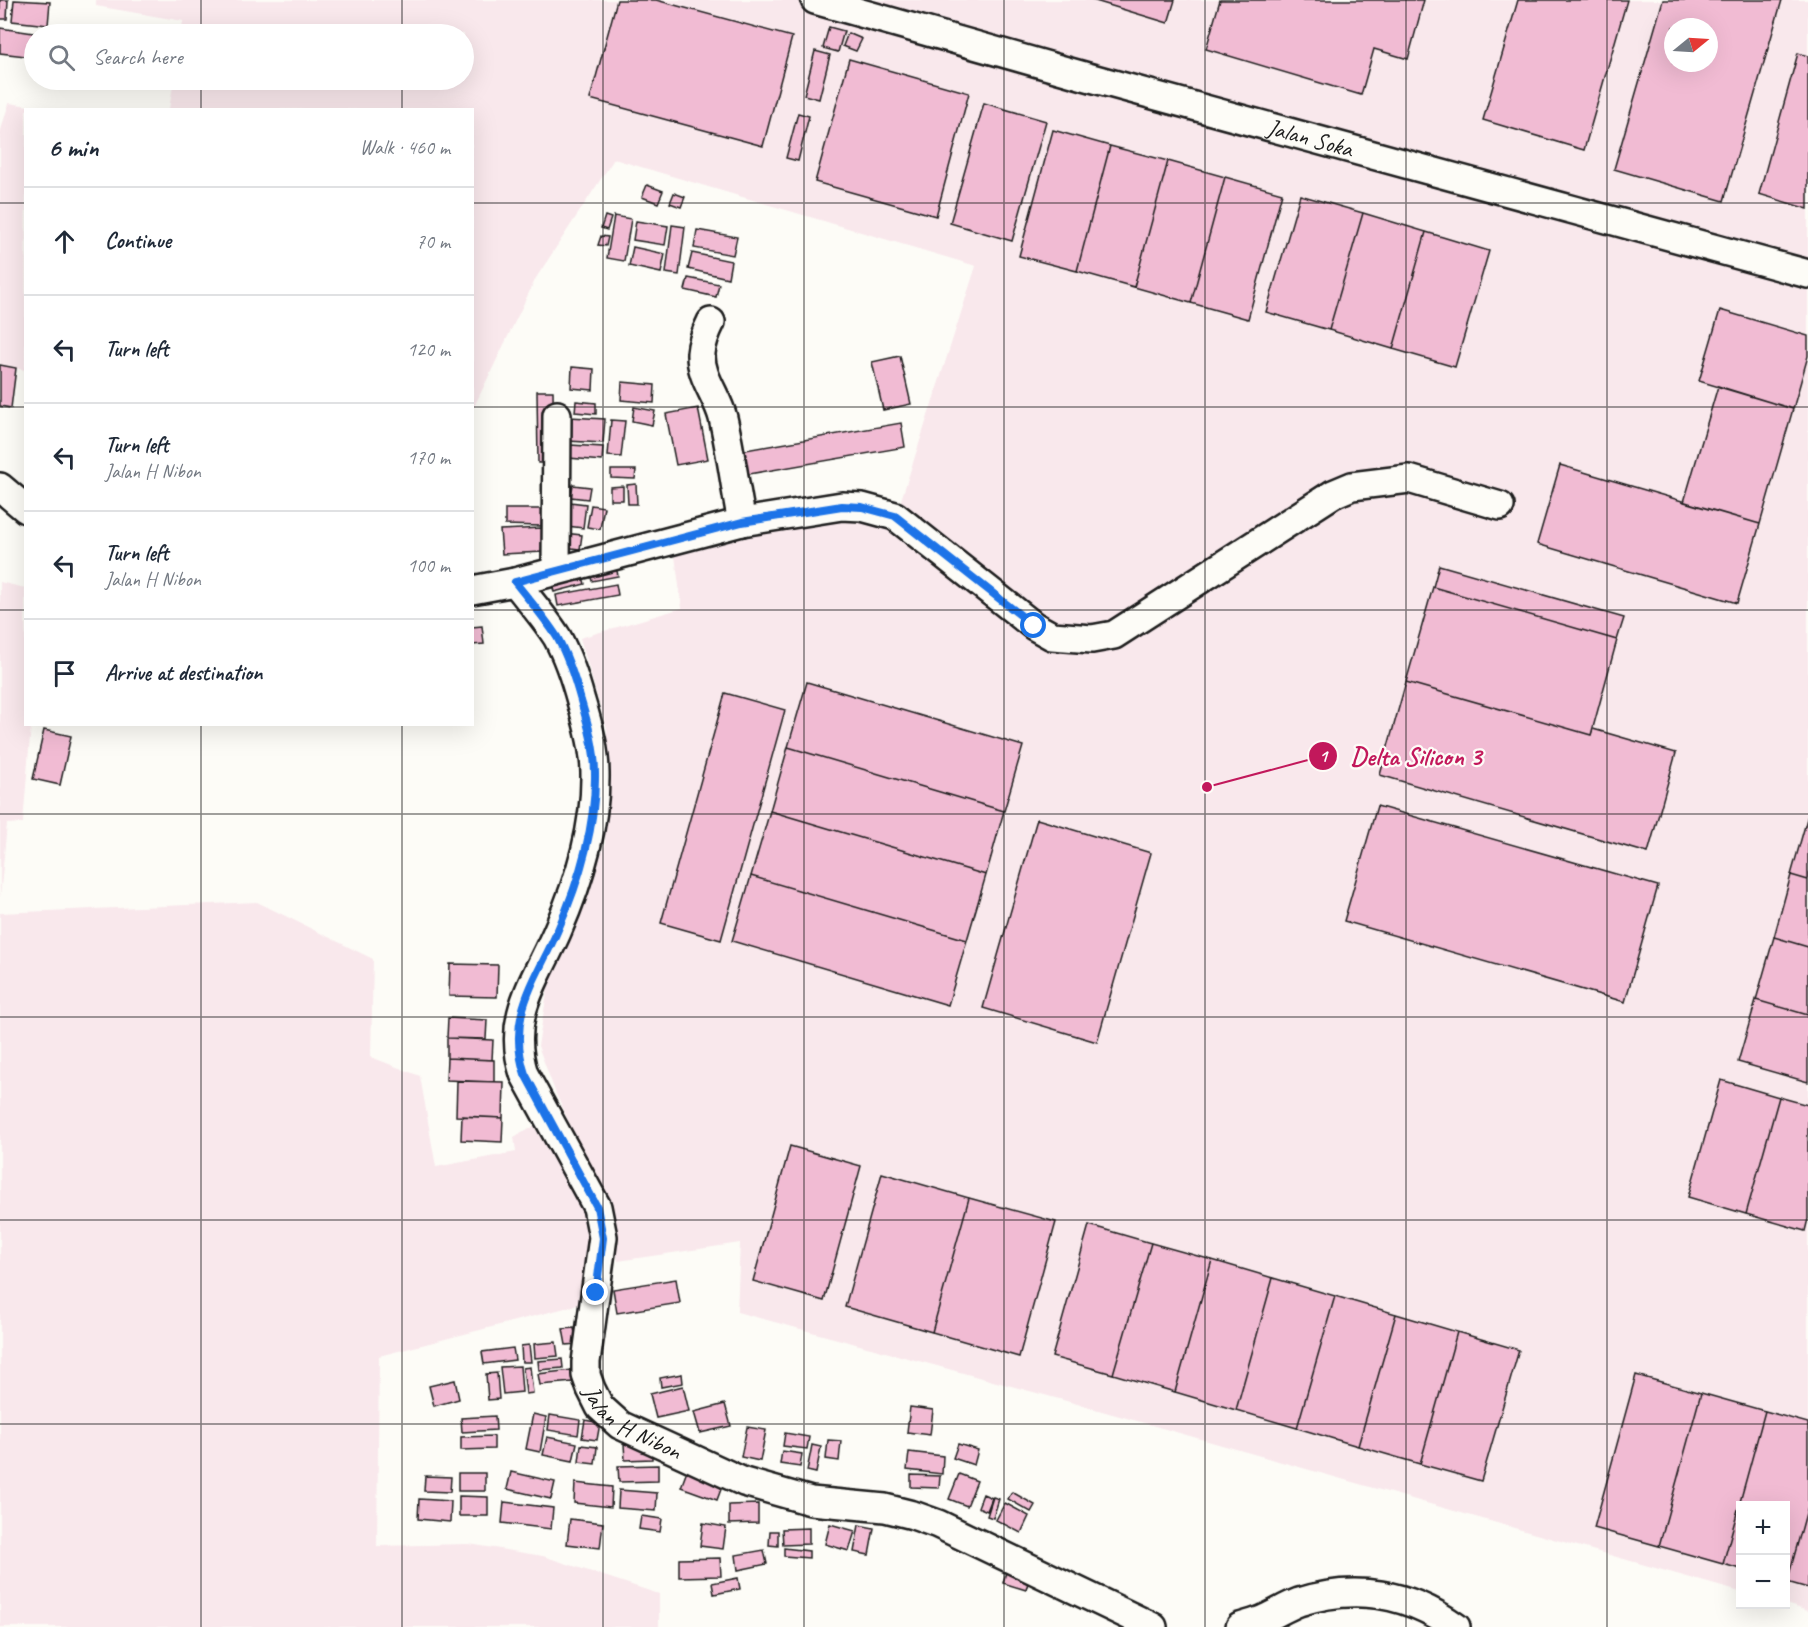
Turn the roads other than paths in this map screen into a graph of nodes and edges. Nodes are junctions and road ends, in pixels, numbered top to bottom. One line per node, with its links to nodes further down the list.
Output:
1 (815, 0): 2 (street, Jalan Soka)
2 (1808, 274)
3 (711, 322): 8 (street)
4 (557, 415): 9 (street)
5 (0, 487): 7 (street)
6 (1500, 506): 8 (street)
7 (24, 507)
8 (742, 522): 9 (street)
9 (556, 570): 10 (street)
10 (515, 582): 11 (street); 12 (street, Jalan H Nibon)
11 (474, 590)
12 (1153, 1627)
13 (1240, 1627): 14 (street)
14 (1456, 1627)

